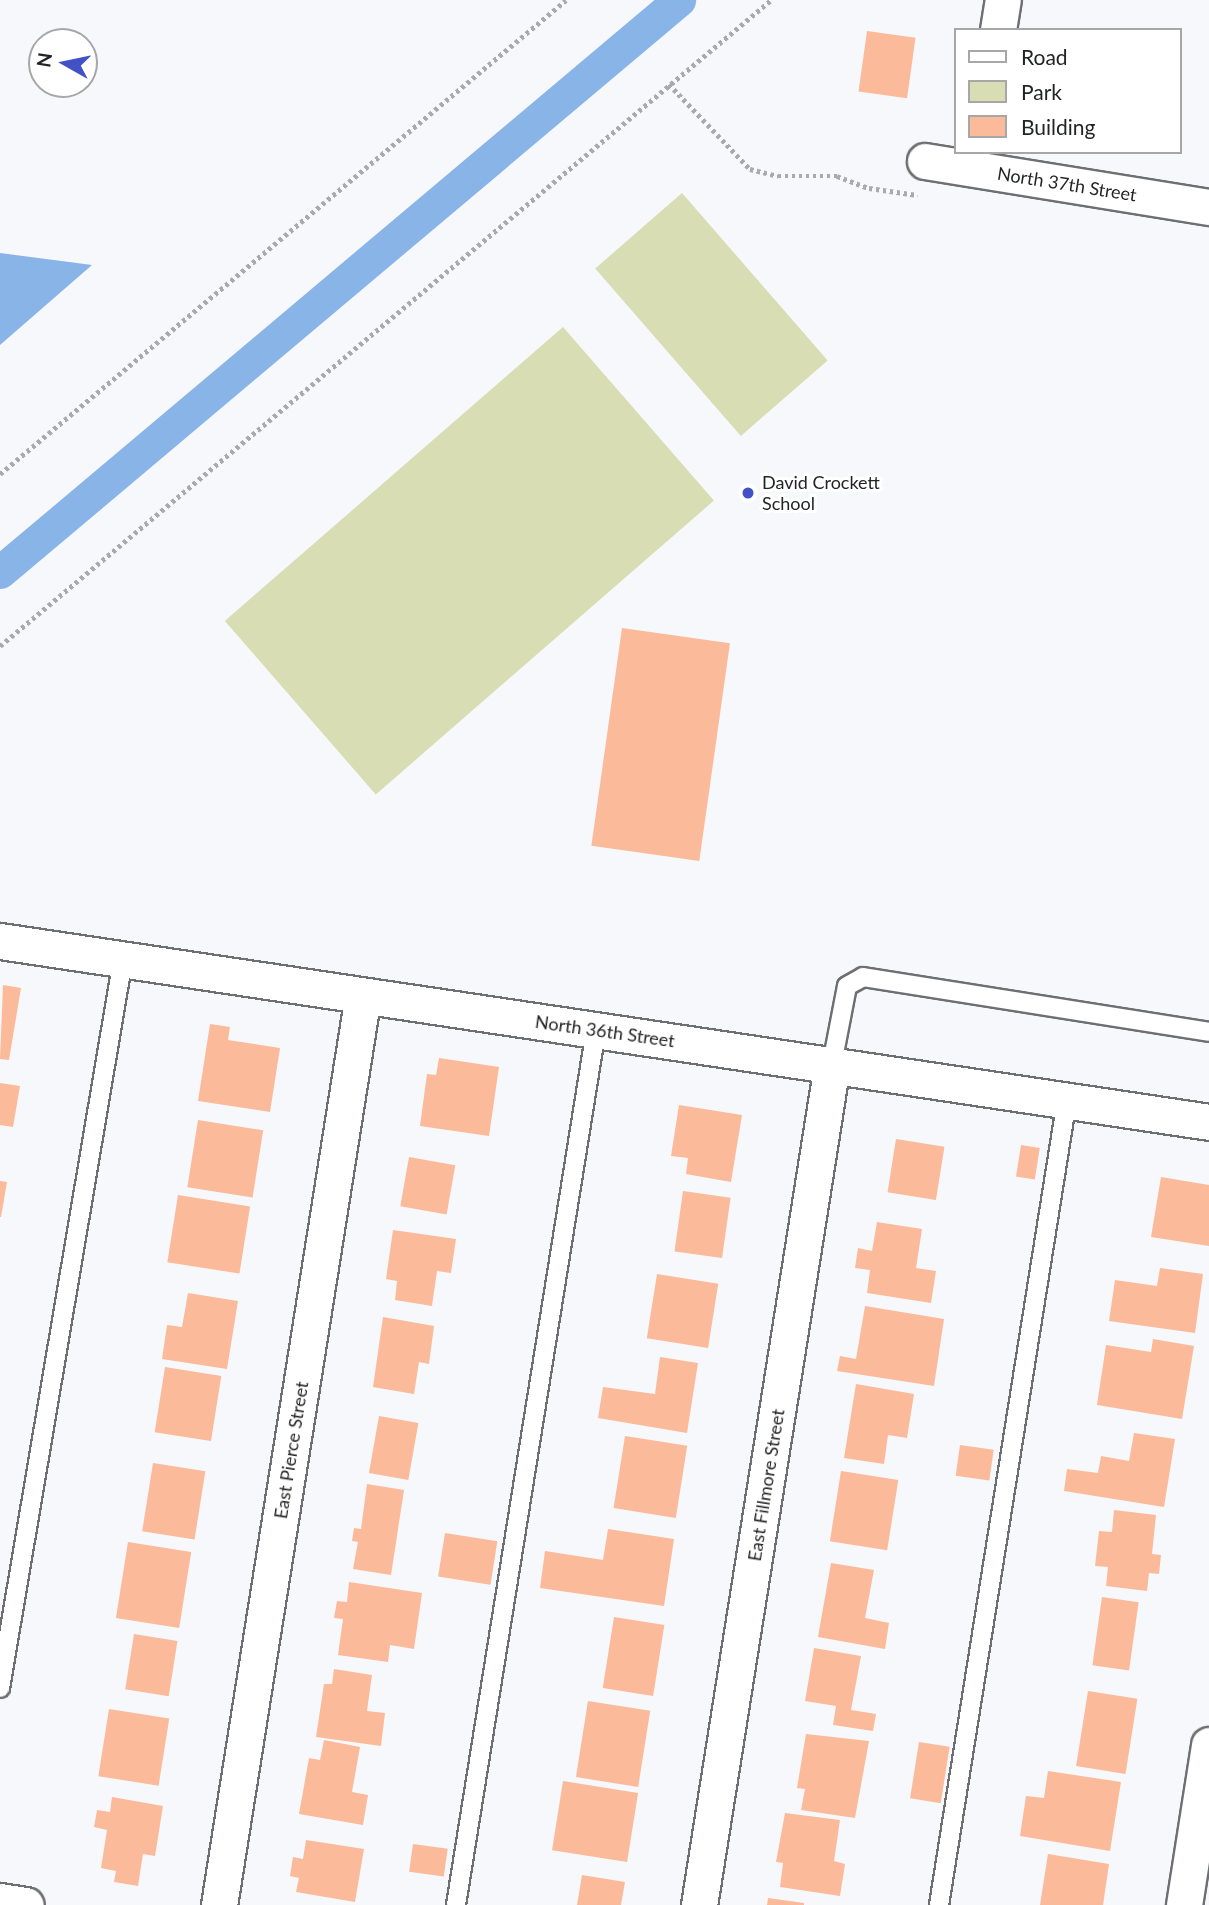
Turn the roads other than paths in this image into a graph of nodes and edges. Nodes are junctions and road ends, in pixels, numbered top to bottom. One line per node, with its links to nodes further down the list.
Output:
1 (1003, 0): 2 (street)
2 (998, 28)
3 (956, 162): 4 (street, North 37th Street)
4 (1209, 207)
5 (0, 941): 6 (street, North 36th Street)
6 (123, 959): 7 (street, North 36th Street); 13 (lane)
7 (363, 995): 8 (street, North 36th Street); 17 (street, East Pierce Street)
8 (596, 1030): 10 (street, North 36th Street); 18 (lane)
9 (1209, 1032): 10 (lane)
10 (832, 1064): 11 (street, North 36th Street); 19 (street, East Fillmore Street)
11 (1067, 1100): 12 (street, North 36th Street); 20 (lane)
12 (1209, 1122)
13 (0, 1688)
14 (1209, 1745): 21 (street)
15 (0, 1901): 16 (street)
16 (26, 1905)
17 (219, 1905)
18 (456, 1905)
19 (699, 1905)
20 (939, 1905)
21 (1184, 1905)

